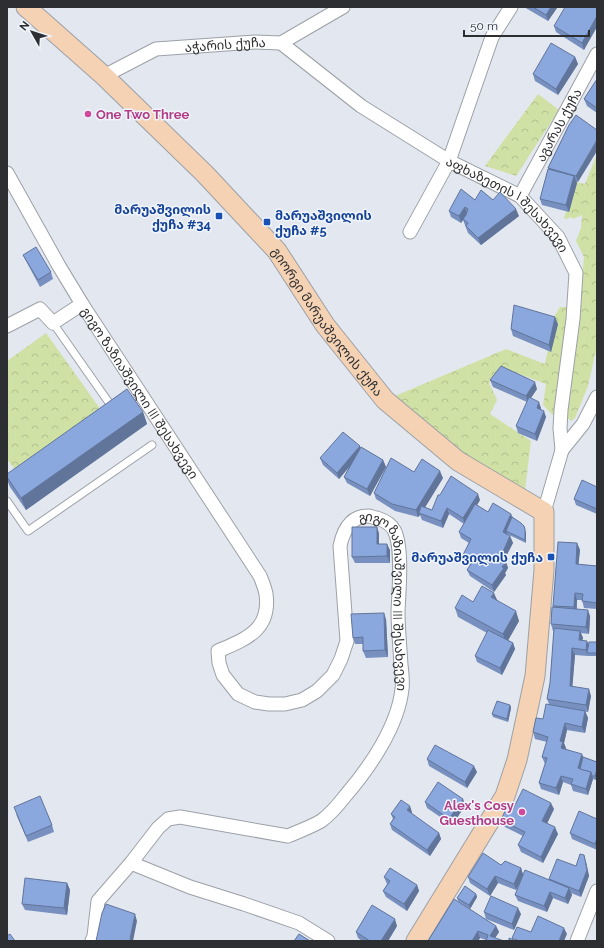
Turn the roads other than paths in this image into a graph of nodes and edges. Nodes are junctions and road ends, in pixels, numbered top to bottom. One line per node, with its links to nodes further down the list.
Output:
1 (26, 7): 6 (street, გიორგი მარუაშვილის ქუჩა)
2 (343, 7): 4 (street, აჭარის ქუჩა)
3 (510, 7): 7 (street)
4 (280, 43): 6 (street, აჭარის ქუჩა); 7 (street, აფხაზეთის I შესახვევი)
5 (597, 54): 9 (street, აგარას ქუჩა)
6 (104, 76): 19 (street, გიორგი მარუაშვილის ქუჩა)
7 (448, 161): 9 (street, აფხაზეთის I შესახვევი); 10 (street)
8 (7, 173): 11 (street, გიგო ზაზიაშვილი III შესახვევი)
9 (520, 196): 17 (street, აფხაზეთის I შესახვევი)
10 (410, 232)
11 (82, 304): 12 (street); 20 (street, გიგო ზაზიაშვილი III შესახვევი)
12 (53, 323): 13 (street); 15 (lane)
13 (7, 326)
14 (597, 397): 17 (street)
15 (106, 411)
16 (152, 445): 18 (lane)
17 (562, 450): 19 (street)
18 (7, 501)
19 (544, 512): 24 (street)
20 (131, 863): 22 (street, გიგო ზაზიაშვილი III შესახვევი); 23 (street)
21 (597, 891): 25 (street)
22 (92, 941)
23 (328, 941)
24 (416, 941)
25 (577, 941)

